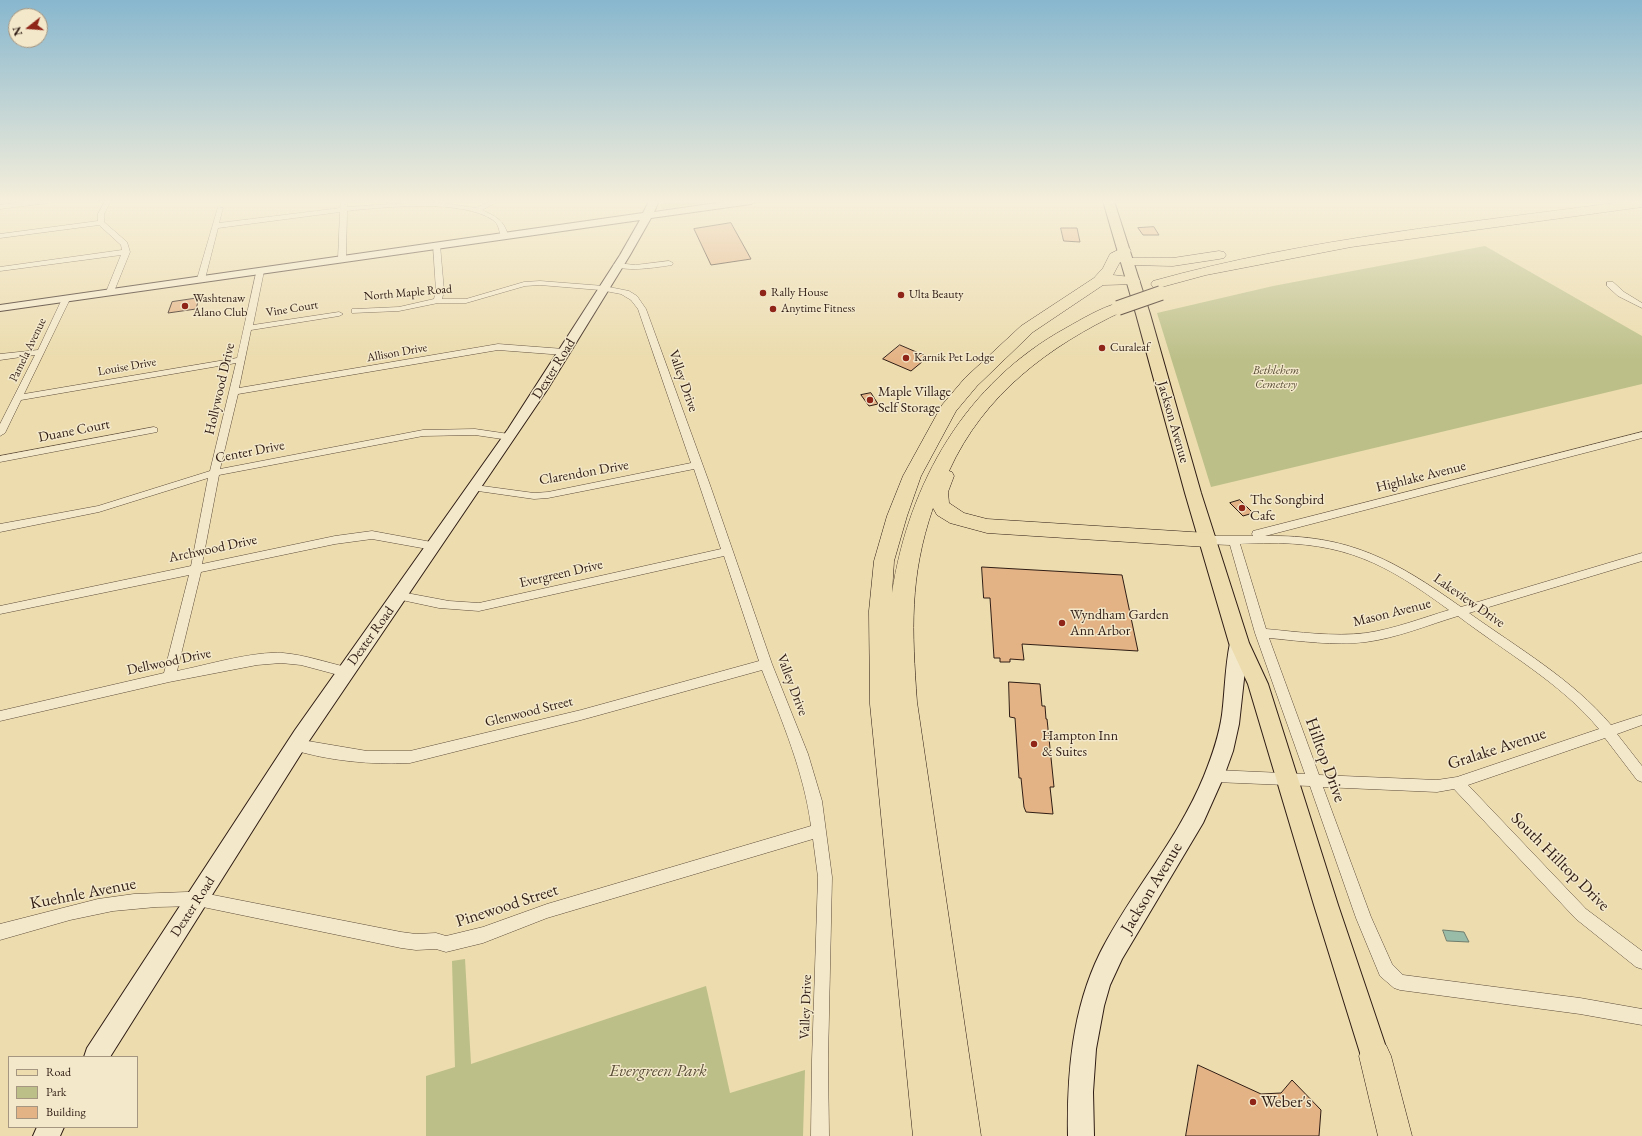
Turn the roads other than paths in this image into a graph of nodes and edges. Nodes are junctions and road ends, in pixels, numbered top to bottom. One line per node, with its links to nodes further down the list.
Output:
1 (111, 254): 15 (street)
2 (125, 254): 23 (street)
3 (208, 254): 17 (street)
4 (342, 254): 12 (street)
5 (375, 254): 12 (main road)
6 (437, 254): 25 (street)
7 (624, 254): 14 (main road, Dexter Road)
8 (1235, 254): 11 (highway)
9 (1293, 254): 22 (highway)
10 (1341, 254): 22 (highway)
11 (1125, 256): 18 (highway); 19 (main road, Jackson Avenue)
12 (342, 259): 16 (main road)
13 (669, 263): 14 (street)
14 (617, 266): 21 (main road, Dexter Road)
15 (0, 269)
16 (260, 271): 17 (main road); 31 (street, Hollywood Drive)
17 (201, 279): 23 (main road)
18 (1099, 281): 19 (highway); 43 (highway)
19 (1133, 281): 49 (main road, Jackson Avenue)
20 (1610, 284): 27 (street)
21 (603, 288): 25 (street, North Maple Road); 33 (main road, Dexter Road); 45 (street, Valley Drive)
22 (1160, 288): 26 (highway, bridge)
23 (110, 292): 24 (main road)
24 (66, 299): 28 (main road); 32 (street, Pamela Avenue)
25 (438, 301): 29 (street, North Maple Road)
26 (1117, 303): 39 (highway); 43 (highway)
27 (1642, 306)
28 (0, 308)
29 (355, 311)
30 (339, 314): 31 (street, Vine Court)
31 (248, 328): 35 (street, Hollywood Drive)
32 (41, 352): 34 (street); 37 (street, Pamela Avenue)
33 (564, 352): 36 (street, Allison Drive); 42 (main road, Dexter Road)
34 (0, 357)
35 (241, 360): 36 (street, Hollywood Drive); 37 (street, Louise Drive)
36 (234, 392): 46 (street, Hollywood Drive)
37 (17, 398): 40 (street, Pamela Avenue)
38 (154, 430): 44 (street, Duane Court)
39 (961, 432): 49 (highway); 81 (highway)
40 (0, 433)
41 (1642, 435): 50 (street, Highlake Avenue)
42 (509, 437): 46 (street, Center Drive); 47 (main road, Dexter Road)
43 (926, 450): 80 (highway)
44 (0, 459)
45 (697, 465): 47 (street, Clarendon Drive); 52 (street, Valley Drive)
46 (214, 473): 48 (street, Center Drive); 54 (street, Hollywood Drive)
47 (475, 488): 51 (main road, Dexter Road)
48 (0, 528)
49 (1207, 540): 50 (street, Highlake Avenue); 59 (main road, Jackson Avenue)
50 (1234, 541): 57 (street, Lakeview Drive); 58 (street, Hilltop Drive)
51 (433, 546): 54 (street, Archwood Drive); 55 (main road, Dexter Road)
52 (728, 551): 55 (street, Evergreen Drive); 60 (street, Valley Drive)
53 (1642, 557): 57 (street, Mason Avenue)
54 (196, 568): 56 (street, Archwood Drive); 62 (street, Hollywood Drive)
55 (401, 596): 61 (main road, Dexter Road)
56 (0, 610)
57 (1457, 612): 58 (street, Mason Avenue); 65 (street, Lakeview Drive)
58 (1261, 633): 70 (street, Hilltop Drive)
59 (1239, 643): 67 (main road, Jackson Avenue); 69 (main road, Jackson Avenue)
60 (766, 664): 66 (street, Glenwood Street); 72 (street, Valley Drive)
61 (346, 672): 62 (street, Dellwood Drive); 66 (main road, Dexter Road)
62 (169, 677): 63 (street, Dellwood Drive)
63 (0, 716)
64 (1642, 720): 65 (street, Gralake Avenue)
65 (1606, 732): 68 (street, Lakeview Drive); 71 (street, Gralake Avenue)
66 (296, 745): 73 (main road, Dexter Road)
67 (1214, 776): 69 (street, Gralake Avenue); 82 (main road, Jackson Avenue)
68 (1642, 776)
69 (1288, 780): 70 (street, Gralake Avenue); 78 (main road, Jackson Avenue)
70 (1313, 780): 71 (street, Gralake Avenue); 76 (street, Hilltop Drive)
71 (1456, 783): 75 (street, South Hilltop Drive)
72 (820, 830): 73 (street, Pinewood Street); 79 (street, Valley Drive)
73 (198, 899): 74 (street, Kuehnle Avenue); 77 (main road, Dexter Road)
74 (0, 932)
75 (1642, 962)
76 (1642, 1017)
77 (97, 1056)
78 (1376, 1056): 83 (highway); 84 (main road, Jackson Avenue)
79 (820, 1136)
80 (930, 1136)
81 (964, 1136)
82 (1081, 1136)
83 (1395, 1136)
84 (1403, 1136)

